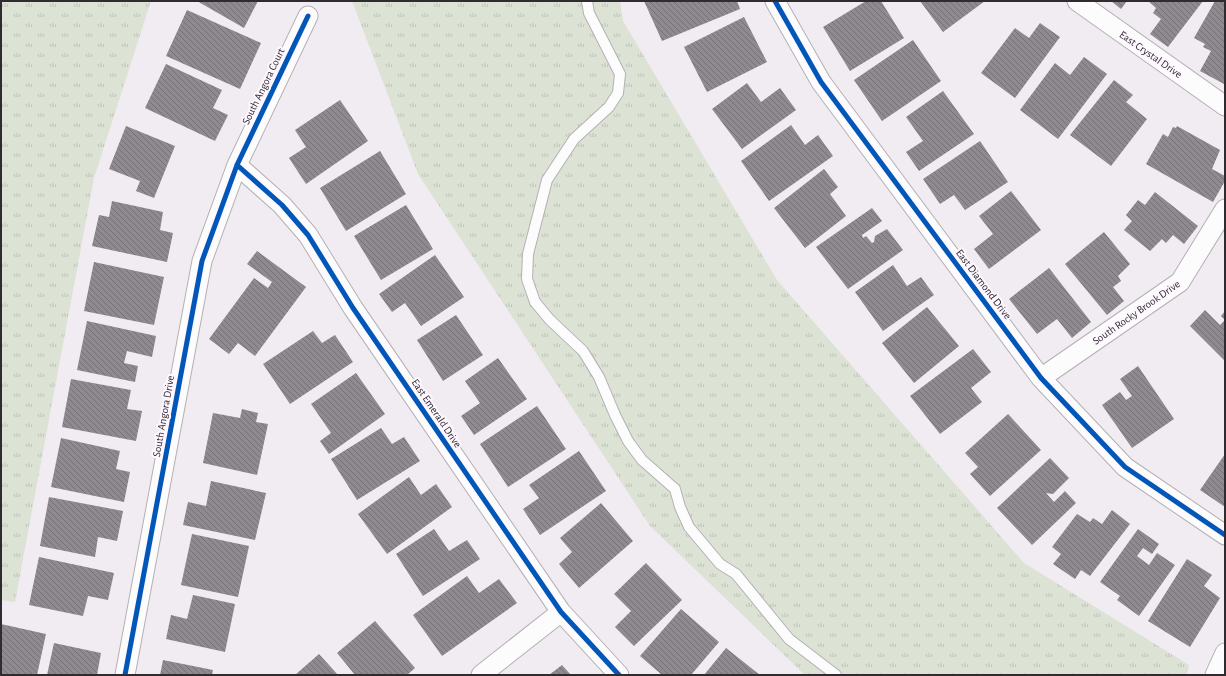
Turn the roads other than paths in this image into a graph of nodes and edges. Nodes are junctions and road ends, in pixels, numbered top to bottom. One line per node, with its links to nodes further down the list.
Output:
1 (587, 1): 15 (lane)
2 (775, 1): 8 (street, East Diamond Drive)
3 (1077, 1): 5 (street, East Crystal Drive)
4 (308, 16): 6 (street, South Angora Court)
5 (1225, 106)
6 (236, 165): 10 (street, East Emerald Drive); 12 (street, South Angora Drive)
7 (1225, 209): 8 (street, South Rocky Brook Drive)
8 (1041, 378): 9 (street, East Diamond Drive)
9 (1225, 535)
10 (561, 612): 13 (street); 14 (street, East Emerald Drive)
11 (1225, 653): 16 (street)
12 (125, 675)
13 (481, 675)
14 (619, 675)
15 (836, 675)
16 (1215, 675)

